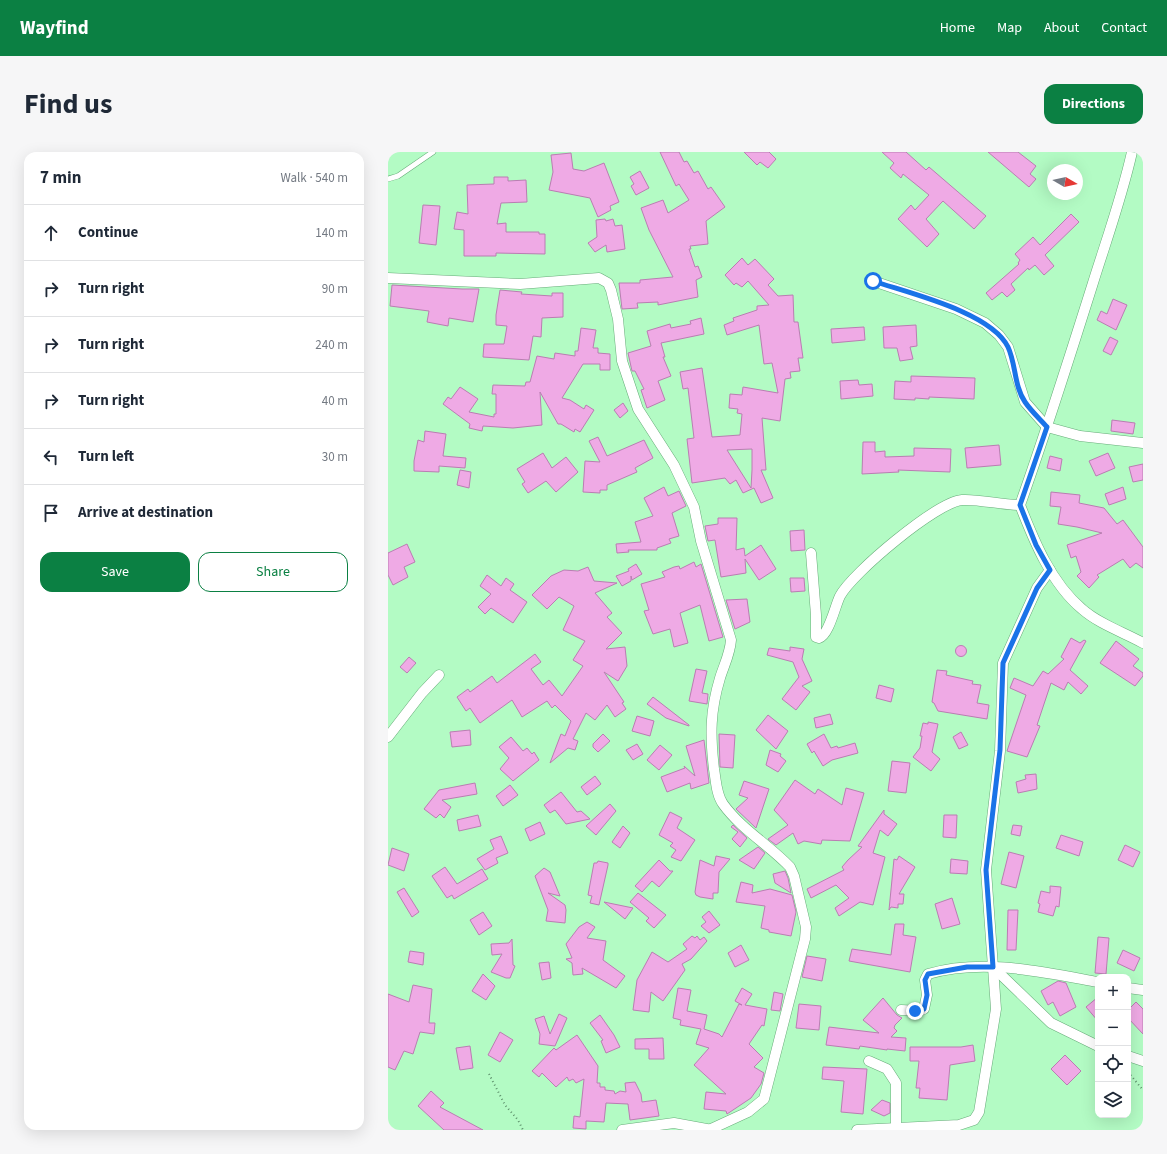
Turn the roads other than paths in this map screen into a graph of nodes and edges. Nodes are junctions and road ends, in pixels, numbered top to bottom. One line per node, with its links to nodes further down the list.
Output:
1 (433, 152): 3 (lane)
2 (1132, 152): 6 (street)
3 (388, 178)
4 (388, 278): 25 (street)
5 (873, 281): 6 (street)
6 (1047, 427): 7 (street); 8 (street)
7 (1143, 443)
8 (1020, 505): 9 (street); 10 (street)
9 (811, 553)
10 (1050, 570): 11 (street); 14 (street)
11 (1143, 643)
12 (439, 675): 13 (street)
13 (388, 737)
14 (993, 967): 15 (street); 18 (street); 19 (street); 23 (street)
15 (1095, 981)
16 (1131, 988): 17 (street)
17 (1143, 990)
18 (901, 1010)
19 (1095, 1045)
20 (1131, 1057): 22 (street)
21 (869, 1061): 23 (street)
22 (1143, 1061)
23 (896, 1128): 26 (street)
24 (622, 1130): 25 (street)
25 (711, 1130)
26 (857, 1130)

